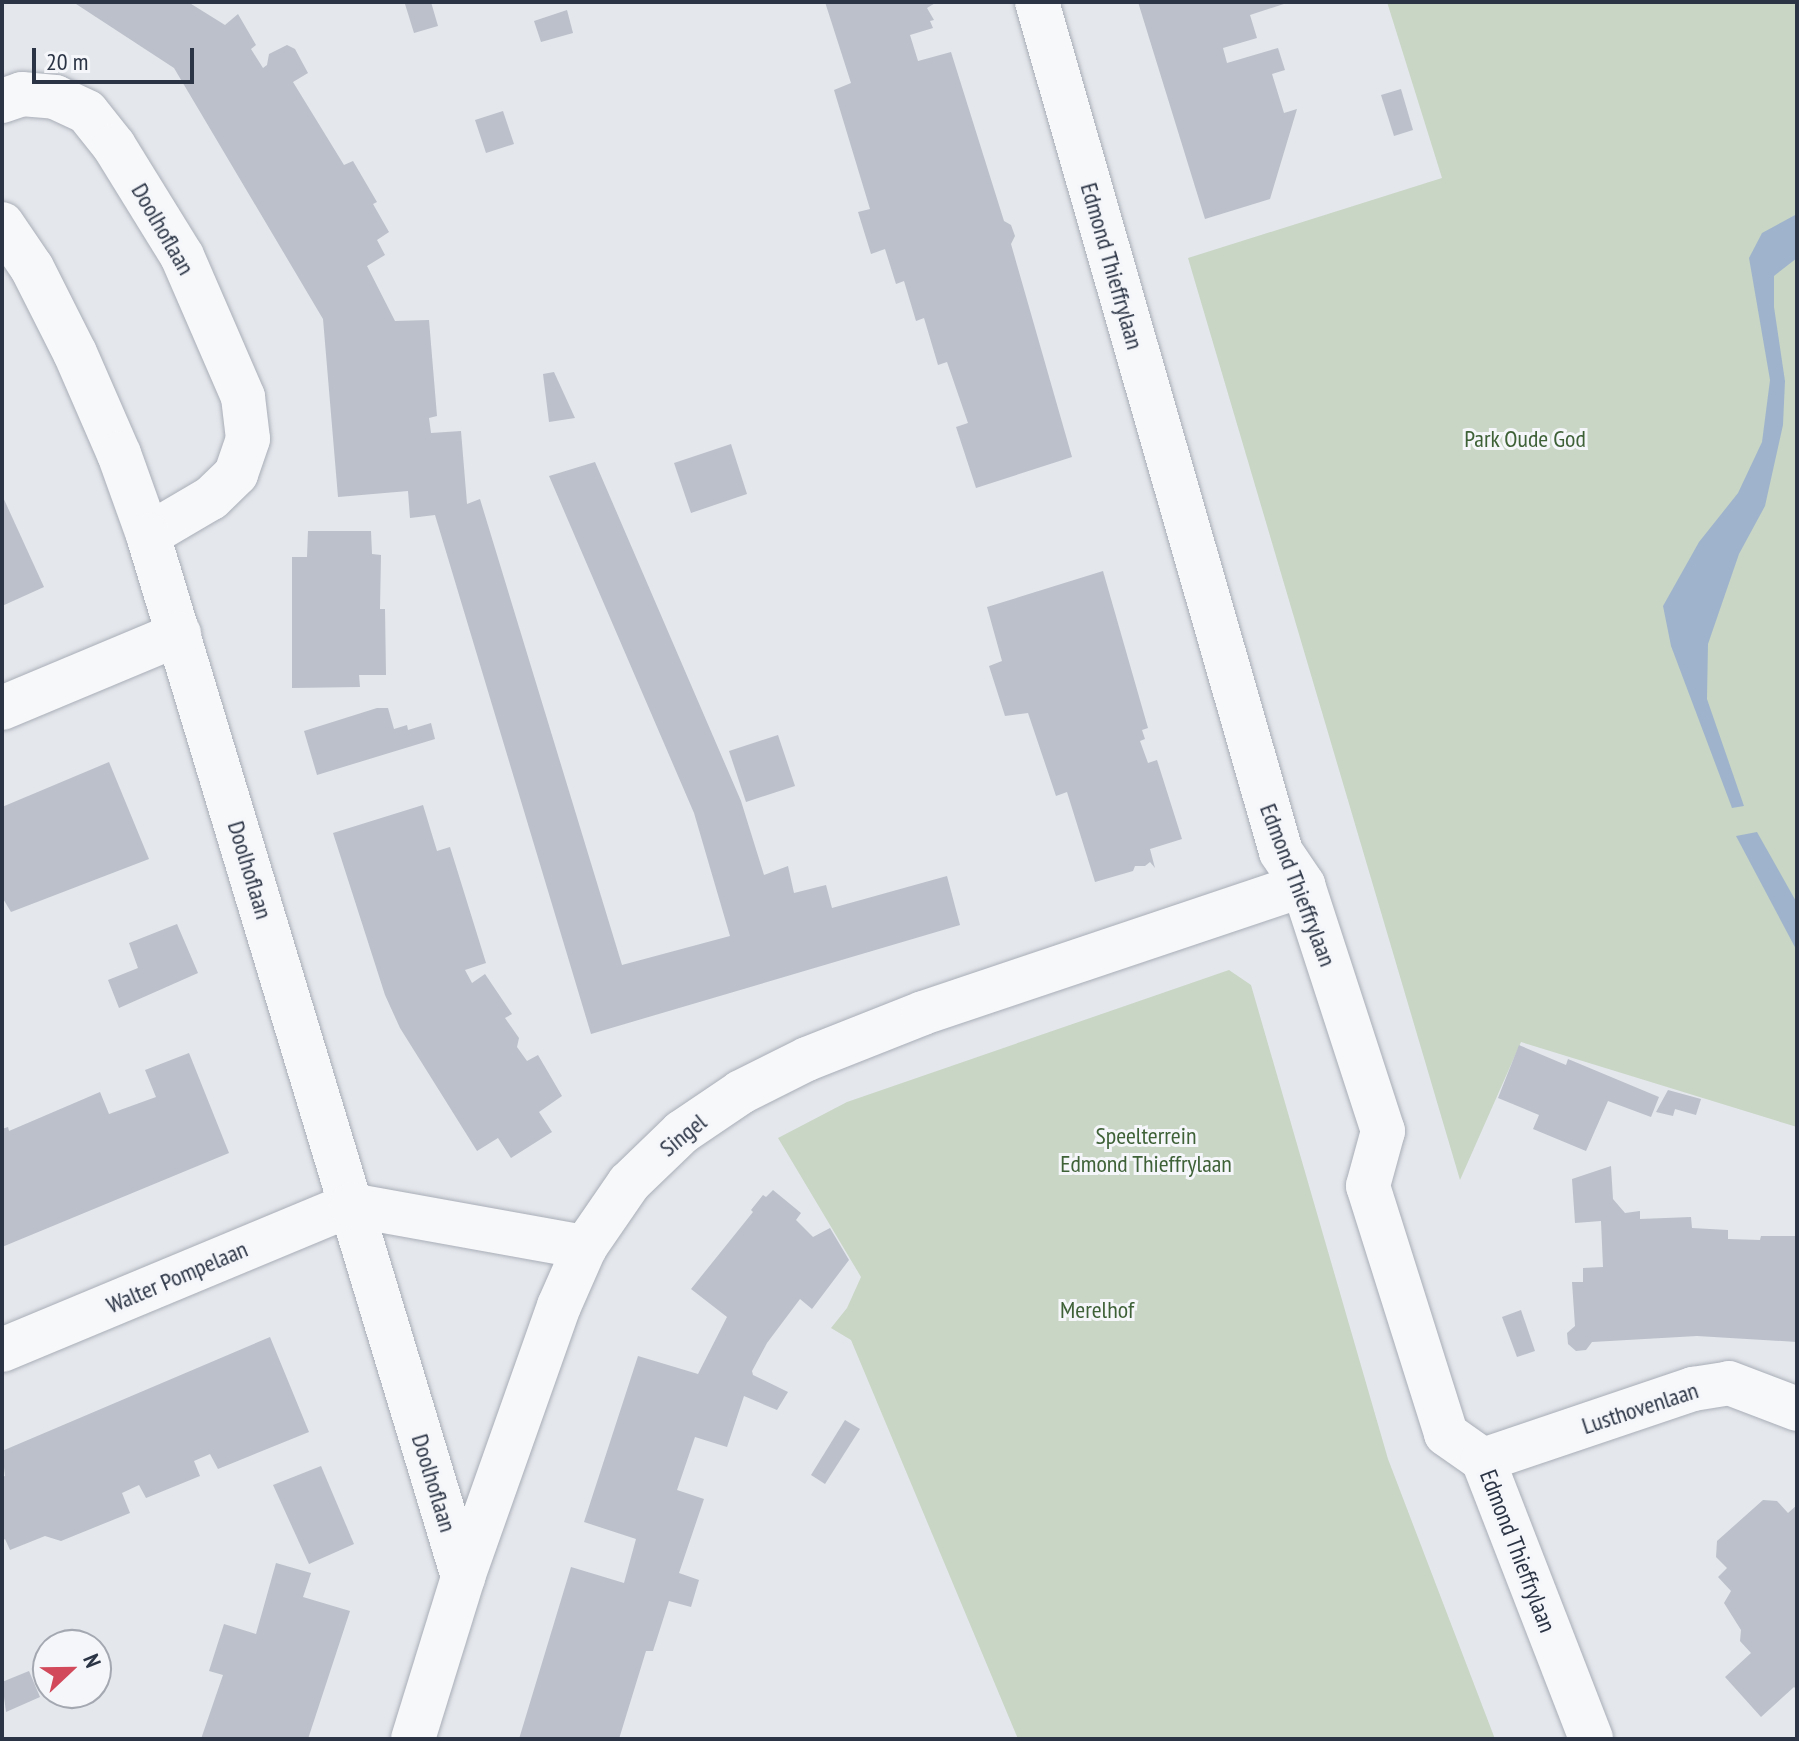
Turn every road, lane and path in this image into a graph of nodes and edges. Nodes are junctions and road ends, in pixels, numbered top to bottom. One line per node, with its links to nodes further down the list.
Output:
1 (1037, 2): 7 (street, Edmond Thieffrylaan)
2 (2, 101): 4 (street, Doolhoflaan)
3 (2, 224): 4 (street, Doolhoflaan)
4 (148, 535): 5 (street, Doolhoflaan)
5 (179, 634): 6 (street); 8 (street, Doolhoflaan)
6 (2, 708)
7 (1303, 885): 9 (street, Singel); 12 (street, Edmond Thieffrylaan)
8 (351, 1205): 9 (street); 10 (street, Walter Pompelaan); 13 (street, Doolhoflaan)
9 (585, 1247): 13 (street, Singel)
10 (2, 1350)
11 (1797, 1409): 12 (street, Lusthovenlaan)
12 (1483, 1460): 15 (street, Edmond Thieffrylaan)
13 (463, 1577): 14 (street, Singel)
14 (413, 1739)
15 (1591, 1739)

